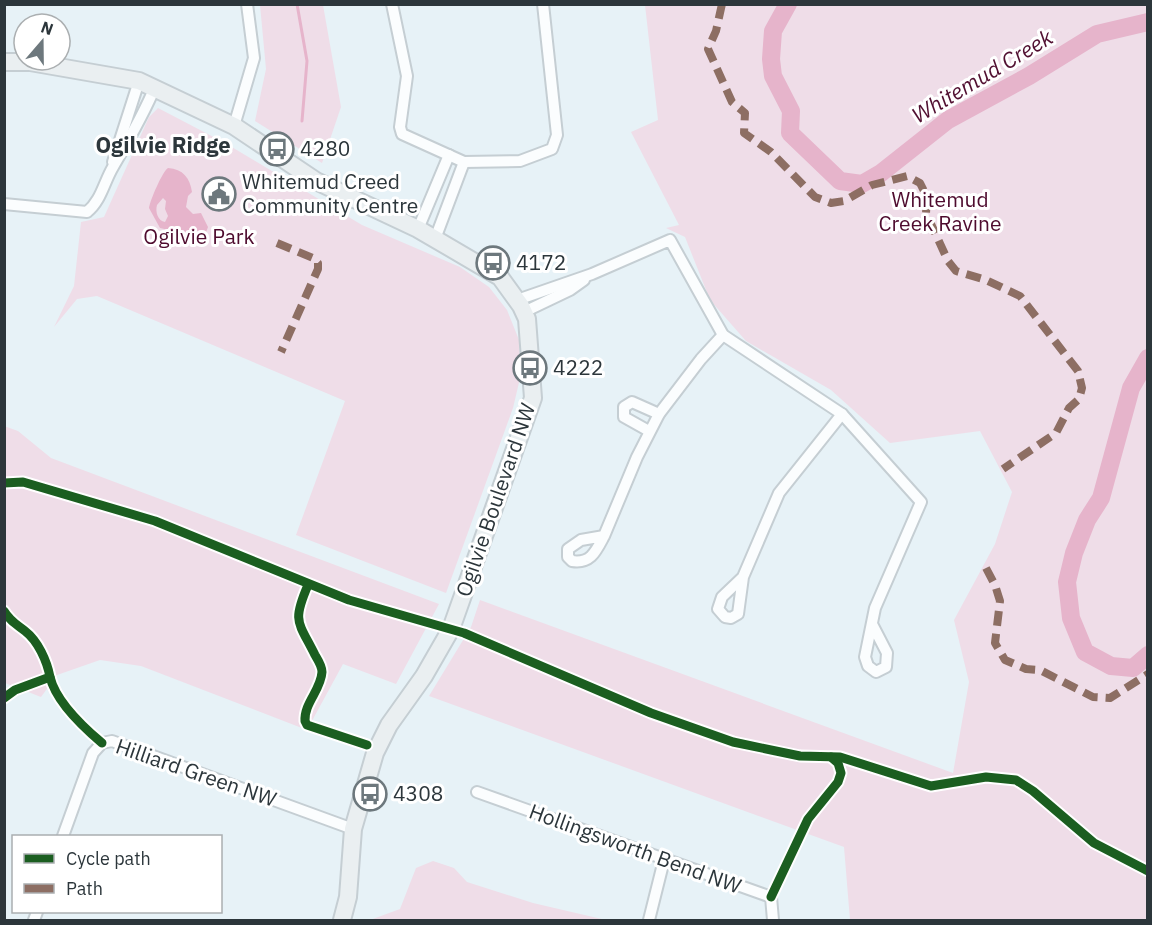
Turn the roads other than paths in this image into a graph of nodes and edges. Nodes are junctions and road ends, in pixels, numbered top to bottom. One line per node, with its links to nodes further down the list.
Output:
1 (247, 4): 6 (street)
2 (392, 4): 7 (street)
3 (543, 4): 8 (street)
4 (4, 62): 5 (street, Ogilvie Boulevard NW)
5 (147, 84): 6 (street, Ogilvie Boulevard NW); 9 (street); 9 (street)
6 (234, 126): 11 (street, Ogilvie Boulevard NW)
7 (448, 155): 8 (street); 11 (street)
8 (464, 162): 12 (street)
9 (112, 168): 10 (street)
10 (6, 203)
11 (418, 229): 12 (street, Ogilvie Boulevard NW)
12 (435, 239): 13 (street, Ogilvie Boulevard NW)
13 (520, 306): 14 (street); 22 (street, Ogilvie Boulevard NW)
14 (723, 335): 15 (street); 16 (street)
15 (659, 414): 17 (street); 17 (street)
16 (842, 414): 19 (street); 20 (street)
17 (649, 431): 18 (street)
18 (604, 536)
19 (743, 577)
20 (872, 624)
21 (477, 792): 24 (street, Hollingsworth Bend NW)
22 (352, 829): 23 (street, Hilliard Green NW); 25 (street, Ogilvie Boulevard NW)
23 (64, 835)
24 (664, 860): 26 (street); 27 (street, Hollingsworth Bend NW)
25 (342, 921)
26 (649, 921)
27 (773, 921)

